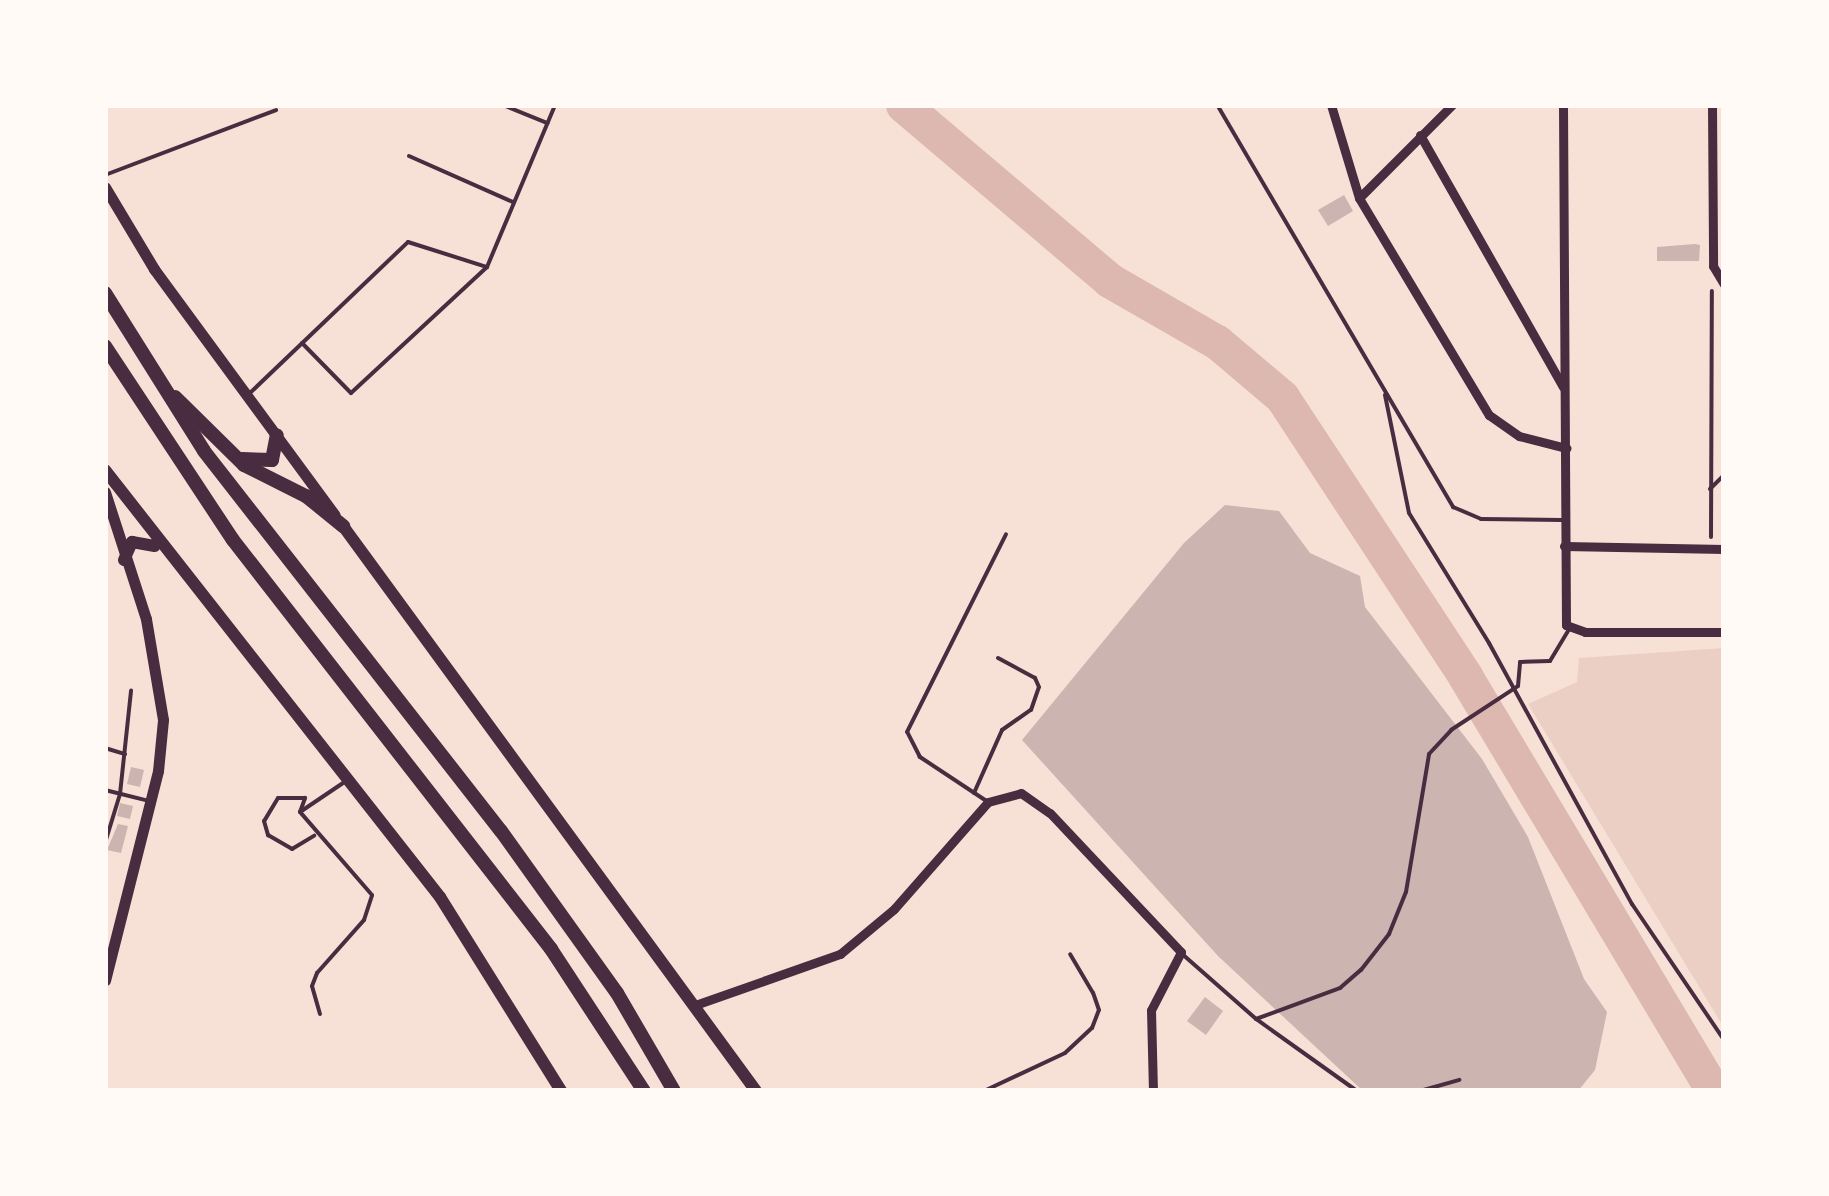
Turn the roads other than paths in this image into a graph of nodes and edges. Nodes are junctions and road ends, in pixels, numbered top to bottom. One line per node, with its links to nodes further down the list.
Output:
1 (504, 105): 9 (lane)
2 (555, 105): 9 (lane)
3 (1331, 105): 14 (street)
4 (1452, 105): 10 (street)
5 (1563, 105): 22 (street)
6 (1712, 105): 17 (street)
7 (1219, 108): 23 (lane)
8 (276, 110): 12 (lane)
9 (547, 123): 15 (lane)
10 (1420, 135): 14 (street); 22 (street)
11 (409, 156): 15 (lane)
12 (105, 175)
13 (105, 187): 24 (street)
14 (1358, 198): 26 (street)
15 (513, 202): 16 (lane)
16 (487, 267): 19 (lane); 19 (lane)
17 (1724, 284)
18 (105, 292): 21 (highway)
19 (302, 342): 24 (lane)
20 (105, 346): 62 (highway)
21 (148, 370): 27 (highway); 63 (highway)
22 (1565, 390): 26 (street)
23 (1385, 394): 30 (lane); 40 (lane)
24 (248, 395): 25 (street)
25 (277, 436): 27 (highway); 31 (street)
26 (1566, 448): 30 (street)
27 (234, 456): 31 (highway)
28 (105, 470): 35 (main road)
29 (105, 492): 36 (street)
30 (1564, 520): 33 (street)
31 (344, 526): 56 (main road)
32 (1006, 534): 46 (lane)
33 (1564, 546): 34 (street); 37 (street)
34 (1724, 549)
35 (161, 550): 36 (main road); 44 (main road)
36 (124, 560): 48 (street)
37 (1570, 628): 38 (street); 40 (lane)
38 (1724, 632)
39 (998, 658): 46 (lane)
40 (1511, 690): 58 (lane); 59 (lane)
41 (131, 691): 43 (lane)
42 (105, 748): 43 (lane)
43 (125, 754): 47 (lane)
44 (350, 778): 50 (lane); 61 (main road)
45 (105, 790): 47 (lane)
46 (974, 793): 49 (lane)
47 (120, 794): 48 (lane); 52 (lane)
48 (150, 801): 55 (street)
49 (988, 802): 53 (street); 56 (street)
50 (300, 812): 51 (lane); 51 (lane)
51 (315, 835): 57 (lane)
52 (105, 843)
53 (1181, 952): 58 (lane); 66 (street)
54 (1070, 954): 65 (lane)
55 (105, 980)
56 (698, 1004): 64 (main road)
57 (320, 1014)
58 (1256, 1020): 67 (lane)
59 (1724, 1040)
60 (1459, 1080): 68 (lane)
61 (561, 1091)
62 (644, 1091)
63 (674, 1091)
64 (756, 1091)
65 (984, 1091)
66 (1153, 1091)
67 (1357, 1091)
68 (1420, 1091)

